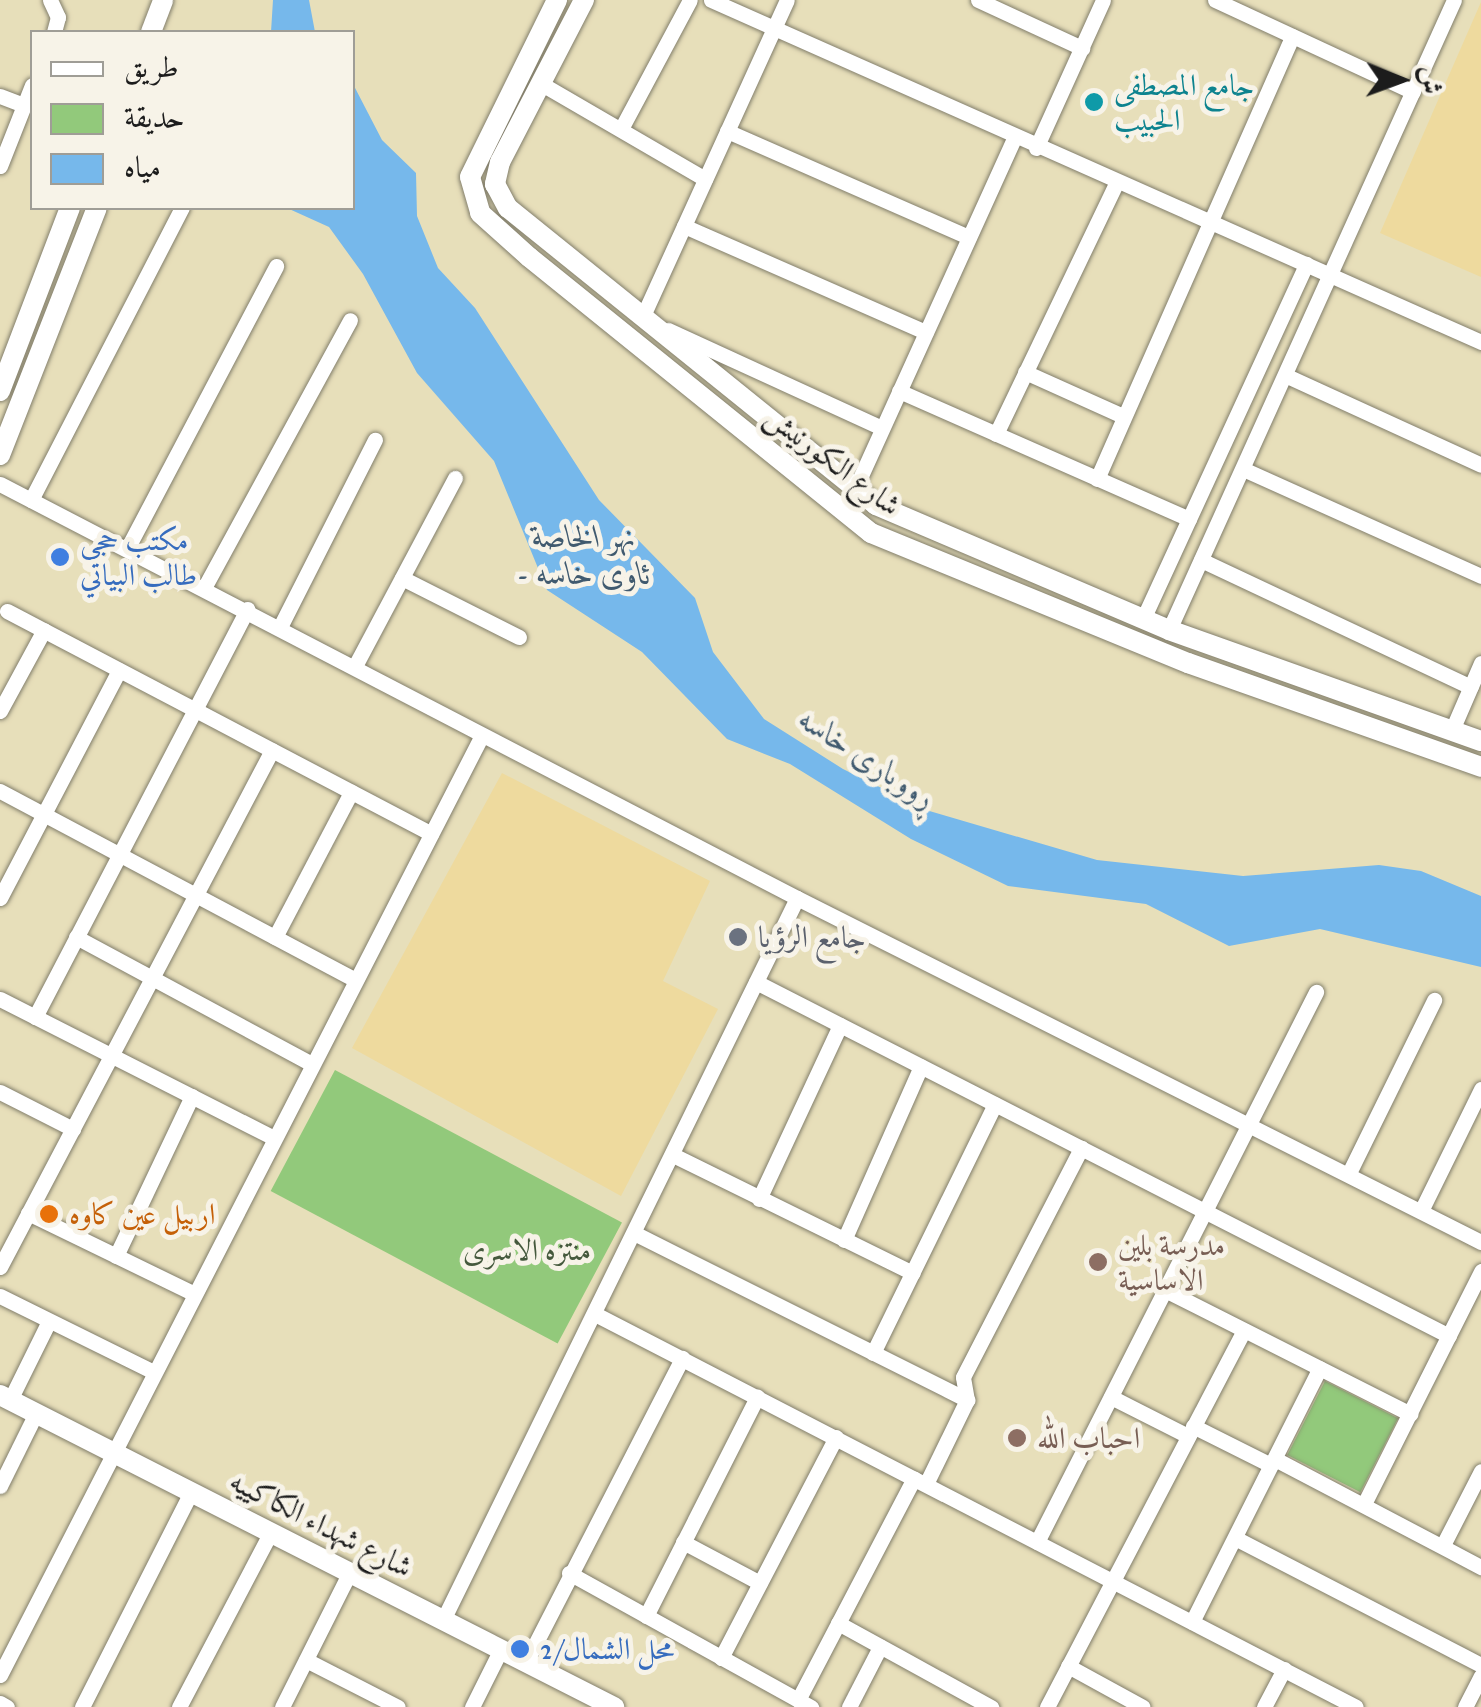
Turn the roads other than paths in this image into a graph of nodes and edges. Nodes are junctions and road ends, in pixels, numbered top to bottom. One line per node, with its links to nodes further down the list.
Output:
1 (50, 0): 12 (street)
2 (557, 0): 62 (main road, شارع الكورنيش)
3 (584, 0): 17 (main road, شارع الكورنيش)
4 (690, 0): 22 (street)
5 (711, 0): 14 (street)
6 (787, 0): 14 (street)
7 (978, 0): 16 (street)
8 (1103, 0): 16 (street)
9 (1214, 0): 15 (street)
10 (163, 1): 13 (main road)
11 (1447, 2): 19 (street)
12 (54, 30)
13 (152, 30)
14 (773, 31): 23 (street); 24 (street)
15 (1292, 36): 19 (street); 32 (street)
16 (1082, 48): 25 (street)
17 (540, 83): 22 (street); 38 (main road, شارع الكورنيش)
18 (30, 90): 21 (street)
19 (1414, 92): 37 (street)
20 (0, 96): 21 (street)
21 (24, 105): 26 (street)
22 (621, 130): 27 (street)
23 (727, 131): 27 (street); 34 (street)
24 (1014, 138): 25 (street); 34 (street)
25 (1036, 148): 28 (street)
26 (0, 166)
27 (705, 179): 33 (street)
28 (1116, 183): 32 (street); 42 (street)
29 (69, 210): 44 (main road)
30 (97, 210): 50 (main road)
31 (181, 210): 57 (street)
32 (1205, 221): 35 (street); 46 (street)
33 (684, 226): 38 (street); 40 (street)
34 (970, 237): 40 (street)
35 (1306, 264): 37 (street); 58 (street)
36 (276, 266): 60 (street)
37 (1332, 276): 41 (street); 43 (street)
38 (642, 318): 47 (street); 56 (main road, شارع الكورنيش)
39 (350, 320): 65 (street)
40 (926, 332): 45 (street)
41 (1481, 342)
42 (1025, 372): 46 (street); 48 (street)
43 (1286, 376): 51 (street); 52 (street)
44 (0, 391)
45 (899, 391): 47 (street); 48 (street)
46 (1124, 416): 54 (street)
47 (882, 428): 56 (street)
48 (996, 434): 54 (street)
49 (375, 440): 69 (street)
50 (0, 456)
51 (1481, 464)
52 (1244, 469): 61 (street); 63 (street)
53 (455, 478): 64 (street)
54 (1097, 478): 58 (street)
55 (0, 484): 57 (street)
56 (855, 489): 59 (main road, شارع الكورنيش)
57 (31, 500): 60 (street)
58 (1189, 519): 68 (street)
59 (953, 539): 62 (main road); 68 (main road, شارع الكورنيش)
60 (127, 549): 65 (street)
61 (1202, 560): 71 (street); 76 (street)
62 (944, 563): 80 (main road, شارع الكورنيش)
63 (1481, 576)
64 (402, 578): 72 (street); 74 (street)
65 (204, 588): 67 (street)
66 (7, 610): 70 (street)
67 (247, 610): 69 (street); 79 (street)
68 (1143, 619): 71 (main road, شارع الكورنيش)
69 (280, 627): 74 (street)
70 (44, 630): 75 (street); 78 (street)
71 (1169, 630): 77 (main road, شارع الكورنيش)
72 (519, 637)
73 (1481, 663): 76 (street)
74 (355, 666): 82 (street)
75 (119, 670): 79 (street); 88 (street)
76 (1471, 686): 81 (street)
77 (1336, 689): 80 (main road); 81 (main road, شارع الكورنيش)
78 (0, 710)
79 (195, 710): 84 (street); 90 (street)
80 (1328, 713): 85 (main road, شارع الكورنيش)
81 (1452, 730): 83 (main road, شارع الكورنيش)
82 (482, 735): 89 (street); 93 (street)
83 (1481, 741)
84 (272, 750): 87 (street); 91 (street)
85 (1481, 767)
86 (0, 791): 88 (street)
87 (351, 792): 89 (street); 95 (street)
88 (44, 814): 90 (street); 92 (street)
89 (431, 834): 97 (street)
90 (118, 854): 91 (street); 94 (street)
91 (196, 895): 95 (street); 96 (street)
92 (0, 898)
93 (798, 898): 98 (street); 111 (street)
94 (76, 937): 96 (street); 102 (street)
95 (274, 937): 97 (street)
96 (152, 978): 104 (street); 105 (street)
97 (355, 980): 105 (street)
98 (756, 982): 103 (street); 115 (street)
99 (1316, 992): 111 (street)
100 (0, 999): 102 (street)
101 (1434, 1000): 116 (street)
102 (35, 1017): 104 (street)
103 (840, 1025): 106 (street); 117 (street)
104 (111, 1055): 109 (street); 112 (street)
105 (312, 1064): 113 (street)
106 (921, 1066): 110 (street); 122 (street)
107 (1481, 1089): 118 (street)
108 (0, 1092): 112 (street)
109 (192, 1096): 113 (street); 124 (street)
110 (995, 1104): 114 (street); 127 (street)
111 (1249, 1122): 116 (street); 119 (street)
112 (72, 1129): 120 (street)
113 (274, 1138): 129 (street)
114 (1081, 1148): 119 (street); 142 (street)
115 (673, 1155): 117 (street); 121 (street)
116 (1349, 1173): 118 (street)
117 (759, 1199): 122 (street)
118 (1421, 1210): 123 (street)
119 (1205, 1212): 128 (street); 134 (street)
120 (28, 1214): 124 (street); 125 (street)
121 (634, 1232): 131 (street); 135 (street)
122 (844, 1240): 127 (street)
123 (1481, 1242)
124 (116, 1256): 129 (street)
125 (0, 1266)
126 (1481, 1271): 134 (street)
127 (914, 1274): 135 (street)
128 (1165, 1290): 133 (street); 141 (street)
129 (194, 1293): 138 (street)
130 (0, 1296): 132 (street)
131 (594, 1314): 136 (street); 165 (street)
132 (49, 1321): 138 (street); 140 (street)
133 (1244, 1330): 137 (street); 145 (street)
134 (1449, 1336): 144 (street)
135 (873, 1353): 142 (street)
136 (682, 1358): 139 (street); 161 (street)
137 (1320, 1368): 144 (street); 148 (street)
138 (152, 1371): 147 (street)
139 (757, 1396): 146 (street); 156 (street)
140 (5, 1397): 143 (main road, شارع شهداء الكاكييه)
141 (1111, 1397): 145 (street); 157 (street)
142 (967, 1400): 150 (street)
143 (36, 1413): 147 (main road, شارع شهداء الكاكييه); 151 (street)
144 (1410, 1414): 153 (street)
145 (1191, 1431): 148 (street); 162 (street)
146 (836, 1438): 150 (street); 163 (street)
147 (111, 1452): 152 (main road, شارع شهداء الكاكييه); 176 (street)
148 (1273, 1462): 153 (street); 155 (street)
149 (1481, 1471): 158 (street)
150 (920, 1481): 157 (street); 167 (street)
151 (0, 1486)
152 (191, 1492): 154 (main road, شارع شهداء الكاكييه); 182 (street)
153 (1364, 1504): 158 (street)
154 (271, 1532): 160 (main road, شارع شهداء الكاكييه); 183 (street)
155 (1235, 1538): 166 (street); 173 (street)
156 (684, 1542): 163 (street); 164 (street)
157 (1037, 1542): 162 (street)
158 (1443, 1546): 159 (street)
159 (1481, 1566)
160 (350, 1572): 165 (main road, شارع شهداء الكاكييه); 171 (street)
161 (569, 1573): 164 (street); 172 (street)
162 (1112, 1581): 166 (street); 174 (street)
163 (760, 1583): 170 (street)
164 (646, 1616): 170 (street)
165 (443, 1620): 169 (main road, شارع شهداء الكاكييه)
166 (1192, 1622): 175 (street)
167 (838, 1624): 168 (street); 179 (street)
168 (880, 1646): 187 (street); 188 (street)
169 (501, 1649): 172 (main road, شارع شهداء الكاكييه); 185 (street)
170 (721, 1658): 179 (street)
171 (306, 1660): 180 (street); 184 (street)
172 (526, 1662): 186 (main road, شارع شهداء الكاكييه)
173 (1481, 1665)
174 (1068, 1666): 189 (street); 190 (street)
175 (1284, 1670): 191 (street); 192 (street)
176 (0, 1675)
177 (1481, 1676): 193 (street)
178 (0, 1703): 181 (street)
179 (804, 1703)
180 (387, 1705)
181 (7, 1707)
182 (82, 1707)
183 (179, 1707)
184 (282, 1707)
185 (472, 1707)
186 (614, 1707)
187 (849, 1707)
188 (991, 1707)
189 (1047, 1707)
190 (1142, 1707)
191 (1264, 1707)
192 (1356, 1707)
193 (1465, 1707)

